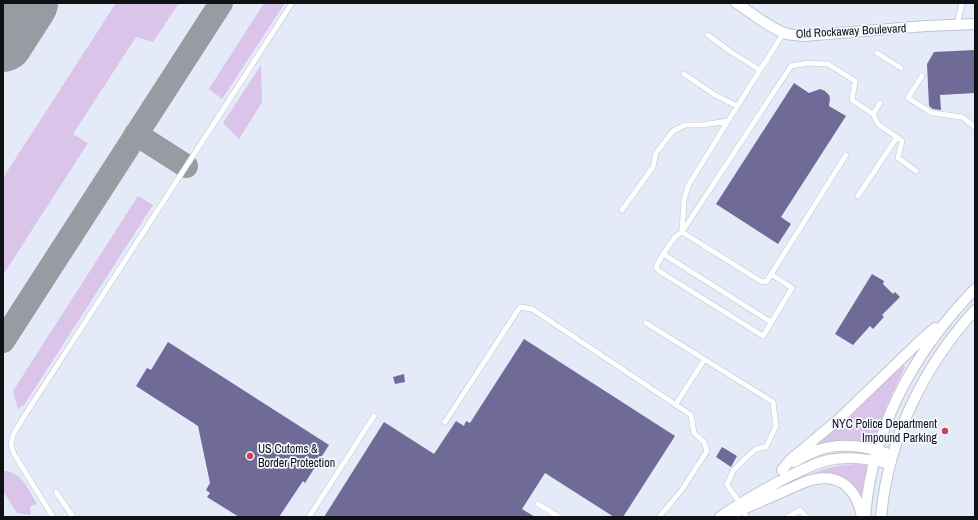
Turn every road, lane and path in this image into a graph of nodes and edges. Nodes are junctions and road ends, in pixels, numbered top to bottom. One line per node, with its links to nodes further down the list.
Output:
1 (292, 3): 42 (lane)
2 (736, 3): 6 (street, Old Rockaway Boulevard)
3 (962, 3): 5 (lane)
4 (975, 24): 5 (street, Old Rockaway Boulevard)
5 (957, 25): 6 (street, Old Rockaway Boulevard)
6 (784, 32): 10 (lane)
7 (708, 35): 10 (lane)
8 (877, 53): 9 (lane)
9 (901, 68)
10 (760, 70): 14 (lane)
11 (684, 74): 14 (lane)
12 (922, 76): 17 (lane)
13 (880, 103): 15 (lane)
14 (737, 106): 16 (lane)
15 (873, 114): 18 (lane); 23 (lane)
16 (728, 121): 22 (lane); 23 (lane)
17 (975, 127)
18 (897, 137): 20 (lane); 21 (lane)
19 (846, 155): 25 (lane)
20 (916, 171)
21 (858, 196)
22 (622, 210)
23 (682, 232): 24 (lane); 25 (lane)
24 (663, 254): 29 (lane); 29 (lane)
25 (771, 274): 29 (lane)
26 (975, 289): 28 (street)
27 (975, 310): 36 (street)
28 (949, 317): 35 (street); 37 (street)
29 (771, 322)
30 (646, 323): 31 (lane)
31 (704, 360): 32 (lane); 41 (lane)
32 (676, 404): 34 (lane); 46 (lane)
33 (374, 416): 44 (lane)
34 (445, 422)
35 (876, 455): 36 (street); 37 (street); 39 (street); 51 (street)
36 (891, 460): 52 (street)
37 (782, 470): 39 (street)
38 (56, 492): 43 (lane)
39 (760, 492): 41 (street)
40 (538, 504): 45 (lane)
41 (742, 510): 47 (street); 48 (street); 51 (street)
42 (53, 517)
43 (73, 517)
44 (309, 517)
45 (559, 517)
46 (659, 517)
47 (720, 517)
48 (724, 517)
49 (788, 517): 50 (lane)
50 (806, 517)
51 (863, 517)
52 (881, 517)

